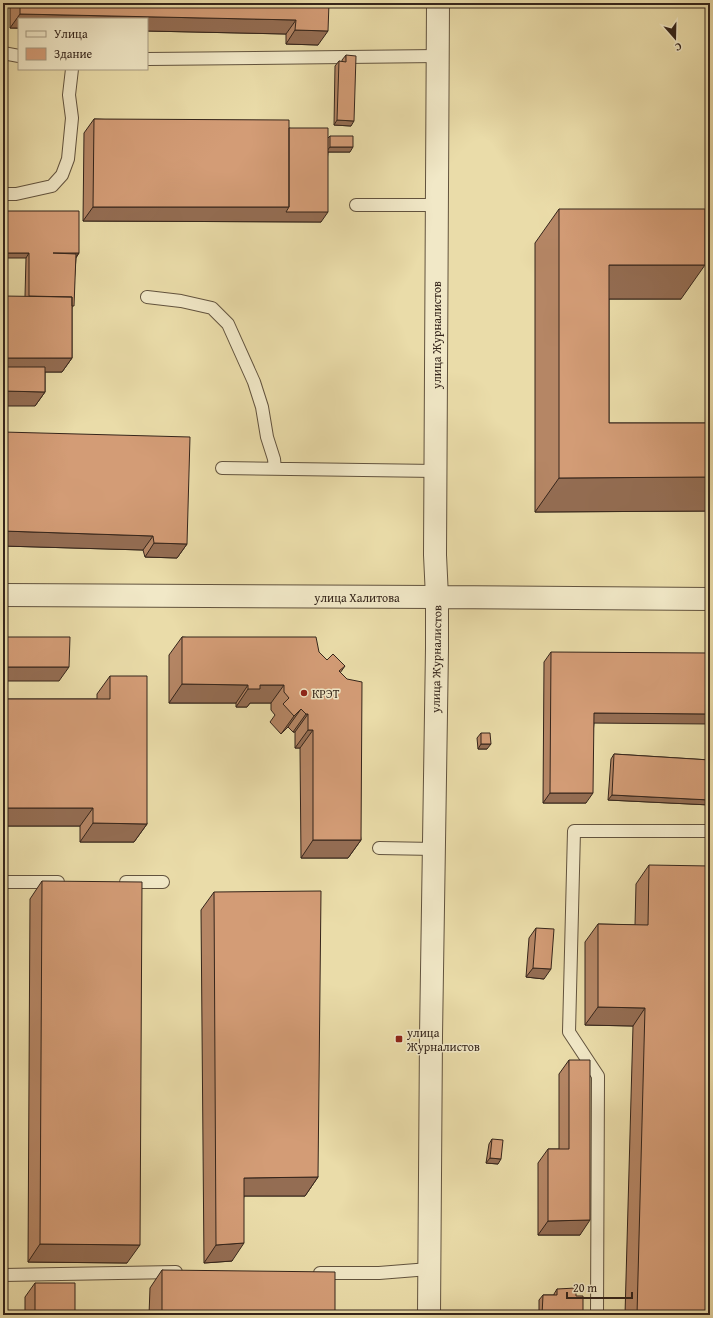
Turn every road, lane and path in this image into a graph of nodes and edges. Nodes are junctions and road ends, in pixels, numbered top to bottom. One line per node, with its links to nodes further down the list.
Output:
1 (438, 3): 4 (street, улица Журналистов)
2 (3, 53): 3 (lane)
3 (18, 56)
4 (438, 56): 5 (lane); 9 (street, улица Журналистов)
5 (148, 59)
6 (72, 70): 7 (lane)
7 (3, 194)
8 (356, 205): 9 (lane)
9 (437, 205): 13 (street, улица Журналистов)
10 (147, 297): 12 (lane)
11 (222, 468): 12 (lane)
12 (276, 469): 13 (lane)
13 (436, 471): 15 (street, улица Журналистов)
14 (3, 595): 15 (street, улица Халитова)
15 (437, 597): 16 (street, улица Халитова); 19 (street, улица Журналистов)
16 (710, 599)
17 (710, 831): 29 (lane)
18 (379, 848): 19 (lane)
19 (434, 849): 24 (street, улица Журналистов)
20 (3, 882): 21 (lane)
21 (67, 882)
22 (115, 882): 23 (lane)
23 (163, 882)
24 (429, 1269): 26 (lane); 28 (street, улица Журналистов)
25 (185, 1272): 27 (lane)
26 (309, 1273)
27 (3, 1275)
28 (429, 1315)
29 (597, 1315)

